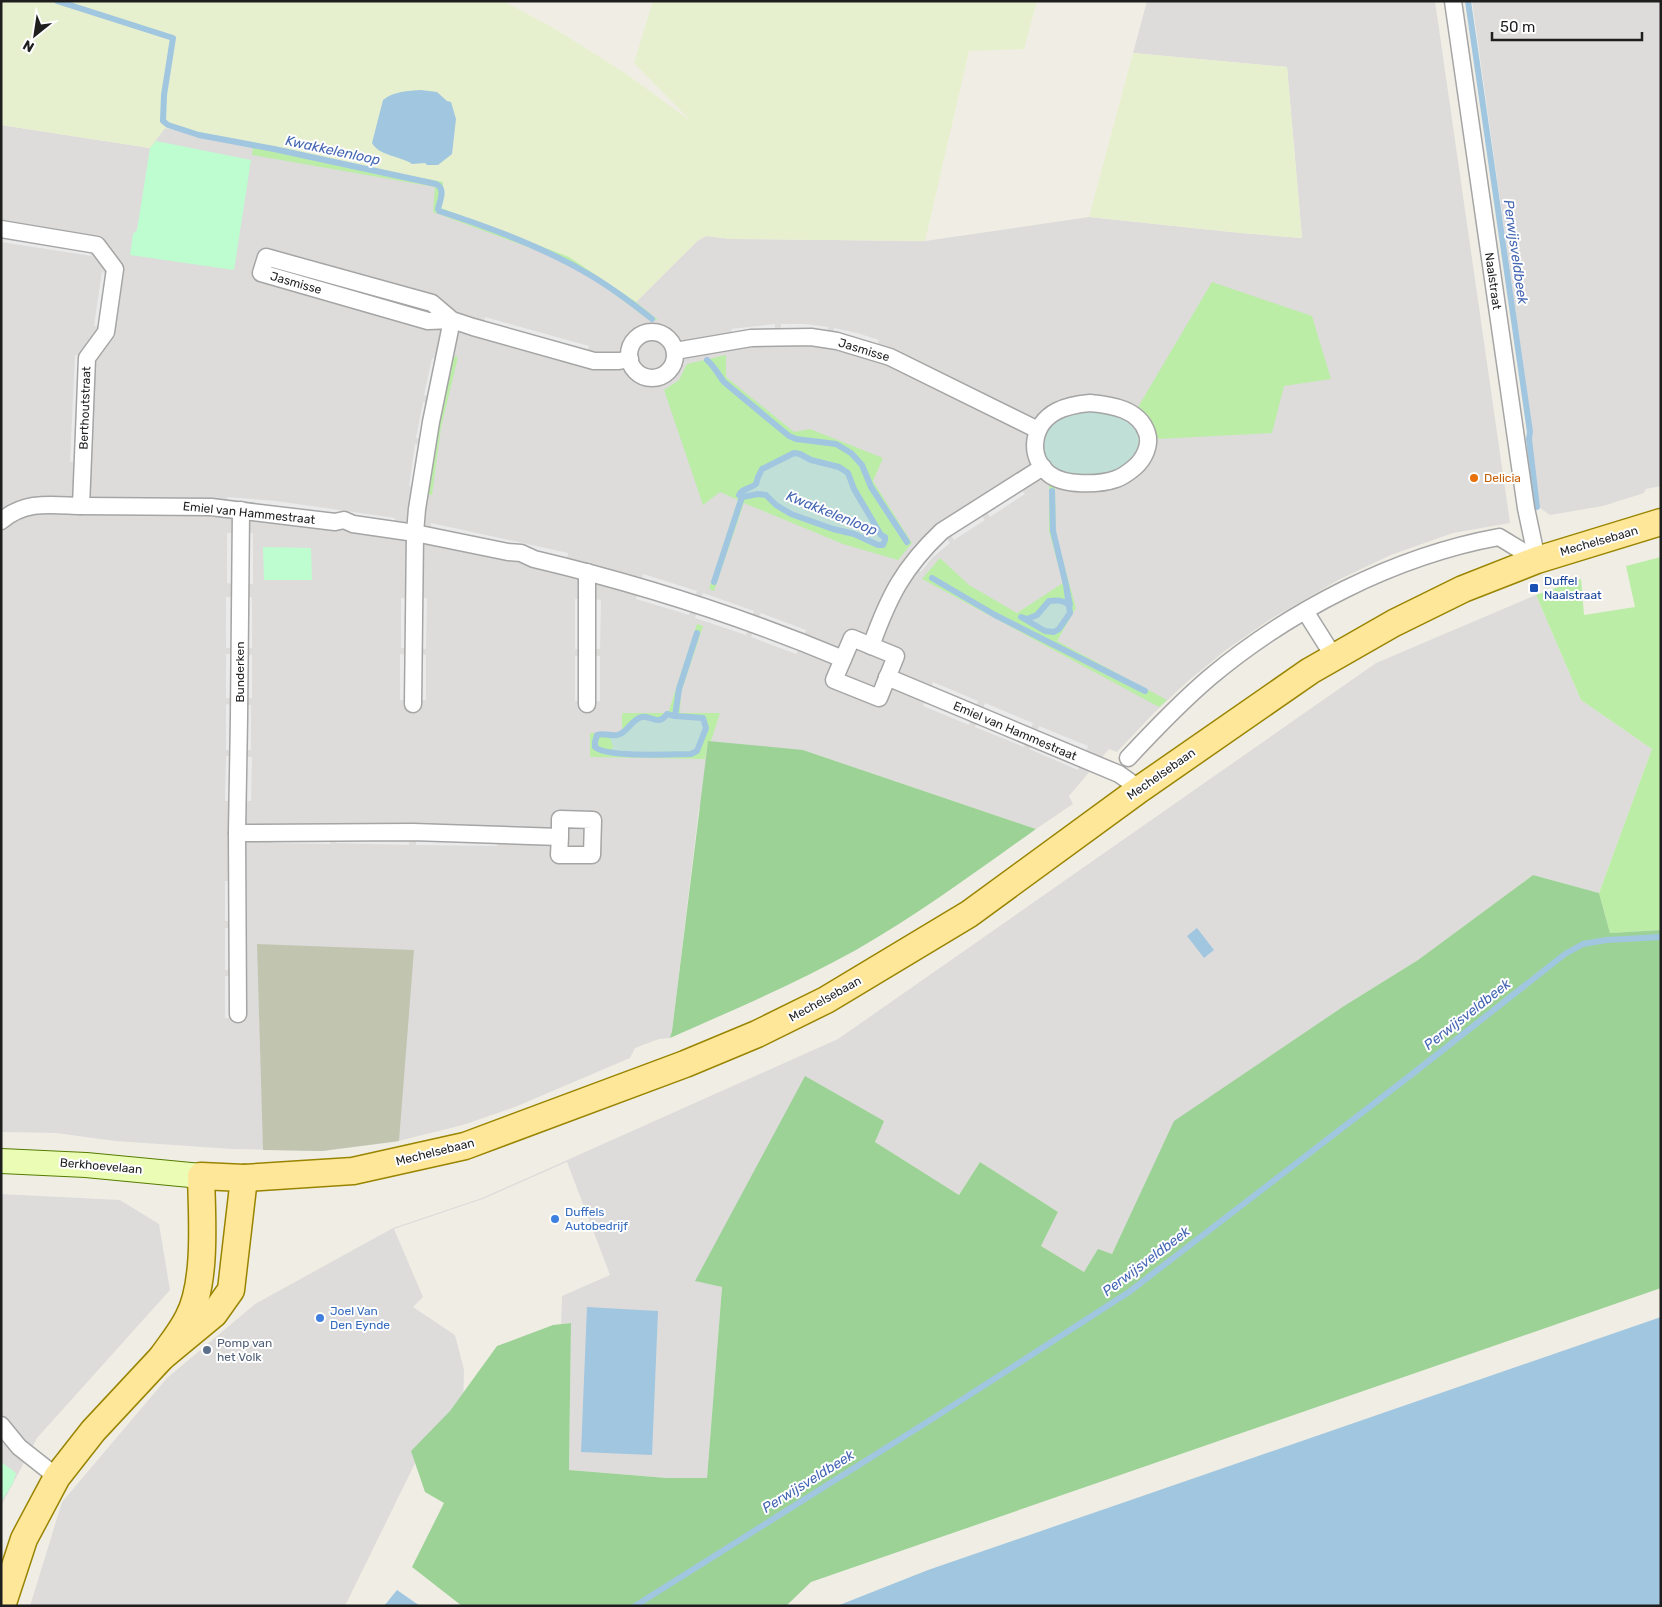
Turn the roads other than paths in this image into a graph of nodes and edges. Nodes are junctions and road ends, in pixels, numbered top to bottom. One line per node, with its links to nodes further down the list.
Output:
1 (1453, 1): 13 (street, Naalstraat)
2 (1, 229): 8 (street, Berthoutstraat)
3 (452, 320): 3 (street, Jasmisse); 5 (street, Jasmisse); 12 (street)
4 (674, 351): 5 (street); 5 (street); 6 (street, Jasmisse)
5 (630, 359)
6 (1038, 430): 7 (street); 7 (street)
7 (1042, 467): 16 (street)
8 (81, 506): 9 (street, Emiel van Hammestraat); 10 (street)
9 (241, 510): 12 (street, Emiel van Hammestraat); 24 (street, Bunderken)
10 (1, 521)
11 (1661, 522): 13 (main road, Mechelsebaan)
12 (415, 533): 14 (street, Emiel van Hammestraat); 20 (street)
13 (1537, 560): 15 (street); 17 (main road, Mechelsebaan)
14 (588, 572): 18 (street, Emiel van Hammestraat); 21 (street)
15 (1305, 611): 17 (street); 22 (street)
16 (871, 646): 18 (street); 19 (street)
17 (1334, 657): 23 (main road, Mechelsebaan)
18 (843, 659): 19 (street)
19 (887, 677): 23 (street, Emiel van Hammestraat)
20 (413, 704)
21 (587, 704)
22 (1128, 758)
23 (1140, 789): 29 (main road, Mechelsebaan)
24 (237, 833): 25 (street); 26 (street, Bunderken)
25 (560, 838)
26 (238, 1014)
27 (1, 1161): 28 (main road, Berkhoevelaan)
28 (201, 1176): 29 (main road, Mechelsebaan); 30 (main road)
29 (244, 1178): 30 (main road)
30 (162, 1357): 32 (main road)
31 (1, 1425): 32 (street)
32 (57, 1477): 33 (main road)
33 (2, 1606)

